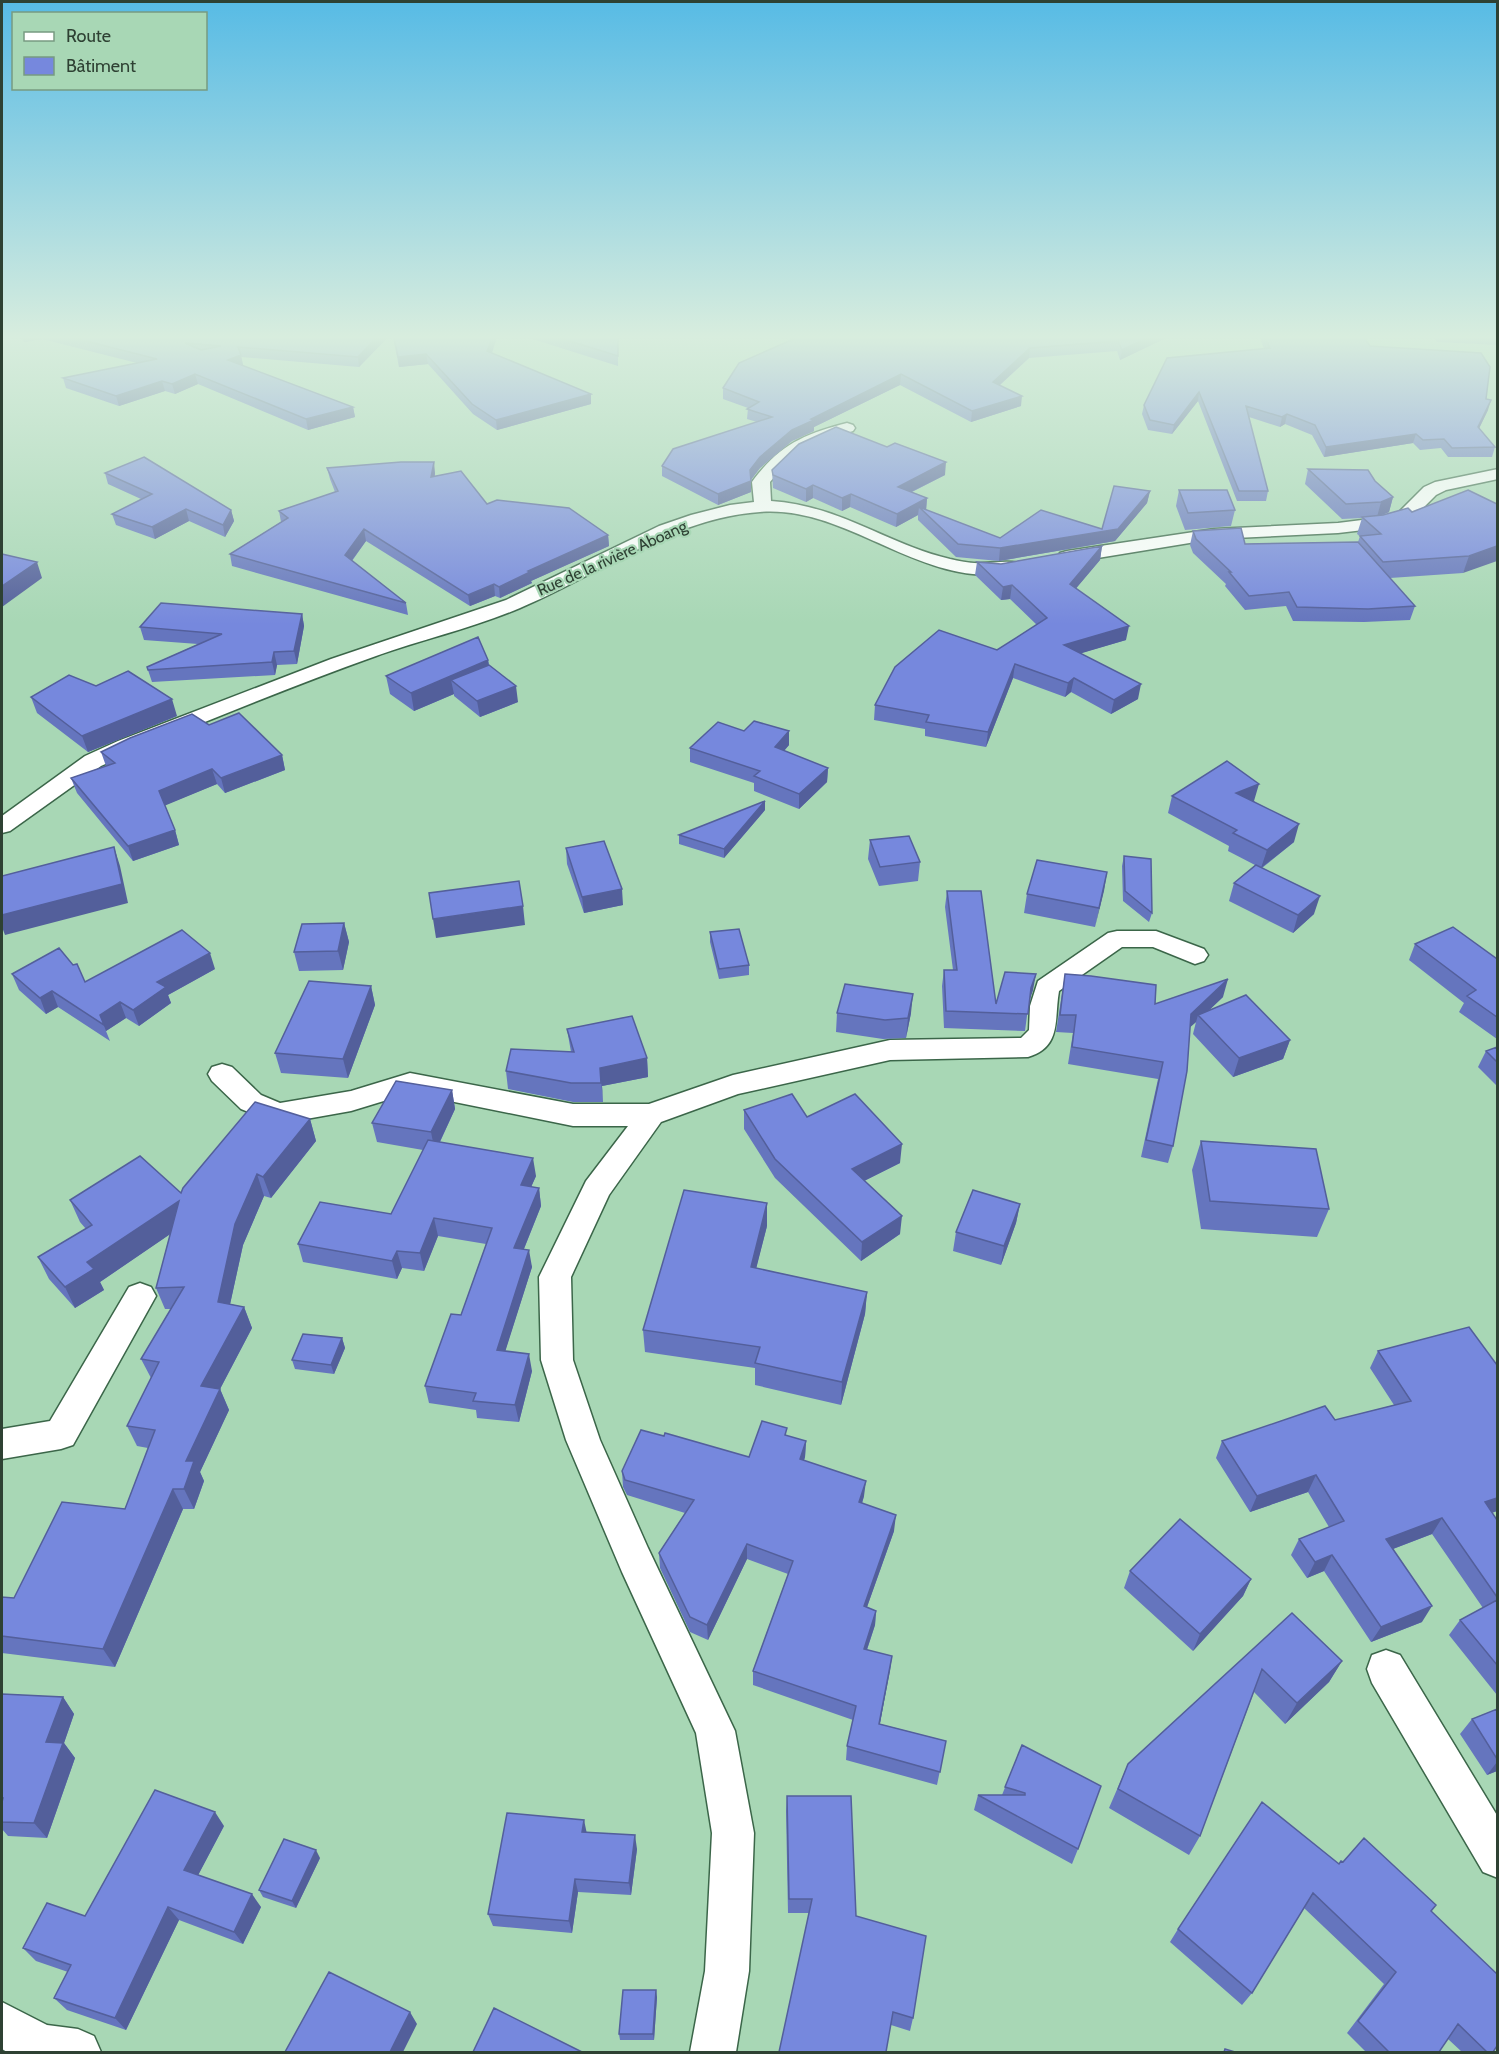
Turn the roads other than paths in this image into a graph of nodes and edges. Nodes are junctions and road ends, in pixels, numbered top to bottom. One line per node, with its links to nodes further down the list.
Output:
1 (832, 433): 3 (street)
2 (1497, 474): 3 (street, Rue de la rivière Aboang)
3 (763, 506): 4 (street, Rue de la rivière Aboang)
4 (2, 826)
5 (1196, 955): 7 (street)
6 (222, 1074): 7 (street)
7 (651, 1115): 14 (street)
8 (140, 1296): 9 (street)
9 (2, 1444)
10 (1386, 1669): 11 (street)
11 (1497, 1857)
12 (2, 2024): 13 (street)
13 (78, 2052)
14 (713, 2052)

